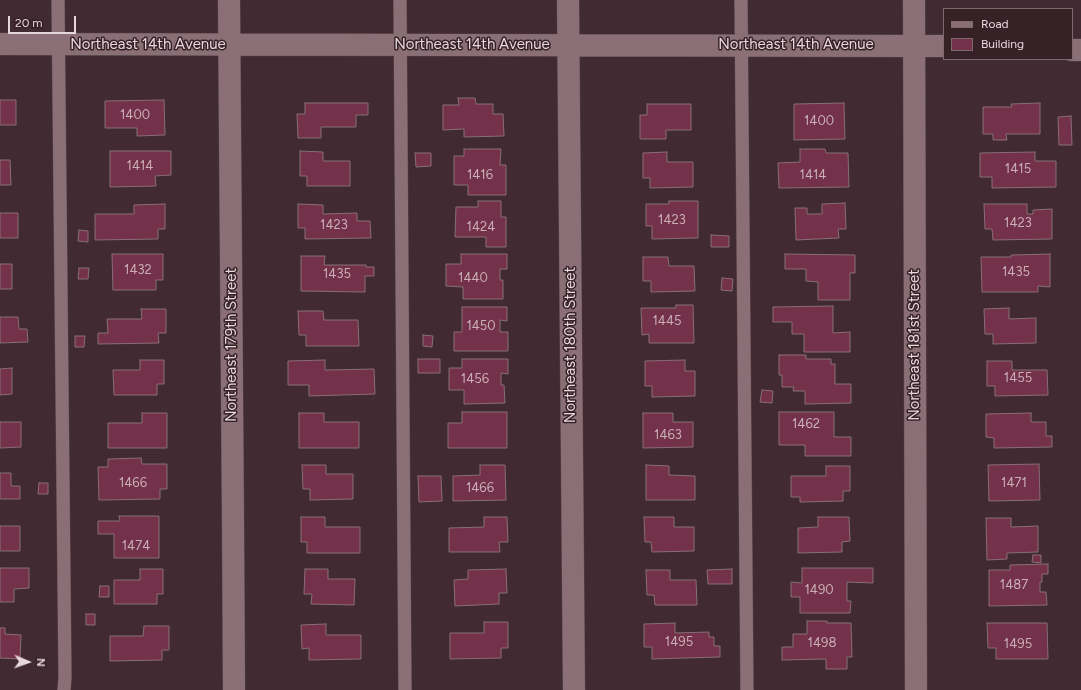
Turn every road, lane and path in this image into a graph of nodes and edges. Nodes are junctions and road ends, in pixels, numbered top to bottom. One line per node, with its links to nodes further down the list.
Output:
1 (58, 0): 8 (lane)
2 (229, 0): 9 (street, Northeast 179th Street)
3 (400, 0): 10 (lane)
4 (568, 0): 11 (street, Northeast 180th Street)
5 (741, 0): 12 (lane)
6 (914, 0): 13 (street, Northeast 181st Street)
7 (0, 44): 8 (street, Northeast 14th Avenue)
8 (58, 44): 9 (street, Northeast 14th Avenue); 15 (lane)
9 (230, 45): 10 (street, Northeast 14th Avenue); 16 (street, Northeast 179th Street)
10 (400, 45): 11 (street, Northeast 14th Avenue); 17 (lane)
11 (568, 45): 12 (street, Northeast 14th Avenue); 18 (street, Northeast 180th Street)
12 (742, 45): 13 (street, Northeast 14th Avenue); 19 (lane)
13 (914, 46): 14 (street, Northeast 14th Avenue); 20 (street, Northeast 181st Street)
14 (943, 46)
15 (64, 690)
16 (234, 690)
17 (406, 690)
18 (574, 690)
19 (747, 690)
20 (916, 690)

